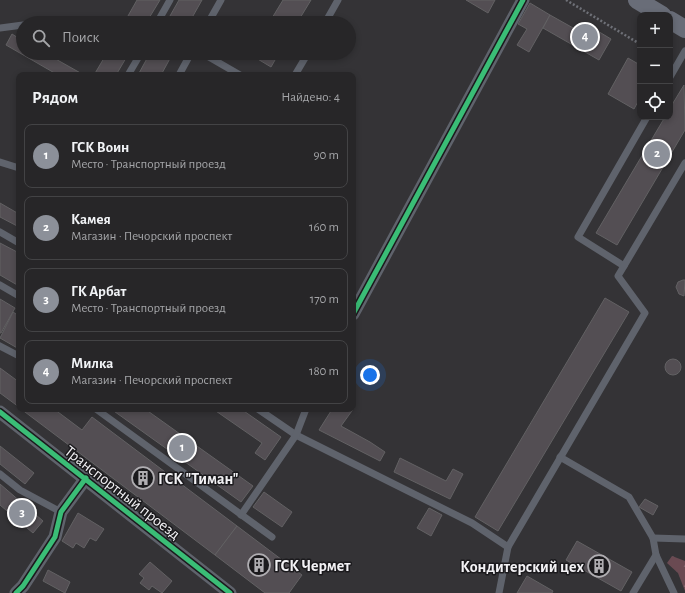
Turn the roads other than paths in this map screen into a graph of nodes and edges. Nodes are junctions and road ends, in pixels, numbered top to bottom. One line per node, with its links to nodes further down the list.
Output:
1 (170, 0): 7 (lane)
2 (221, 0): 8 (lane)
3 (338, 0): 9 (lane)
4 (523, 0): 31 (street)
5 (637, 0): 6 (main road)
6 (657, 12)
7 (161, 16)
8 (212, 16)
9 (329, 16)
10 (16, 26): 11 (lane)
11 (0, 28)
12 (685, 51): 21 (lane)
13 (136, 60): 17 (lane)
14 (187, 60): 18 (lane)
15 (214, 60): 19 (lane)
16 (304, 60): 20 (lane)
17 (130, 72)
18 (181, 72)
19 (235, 72)
20 (297, 72)
21 (673, 72)
22 (645, 120): 28 (lane)
23 (0, 162): 25 (lane)
24 (685, 164): 28 (lane)
25 (16, 167)
26 (0, 232): 27 (lane)
27 (16, 241)
28 (624, 266): 39 (lane)
29 (0, 285): 30 (lane)
30 (16, 294)
31 (356, 308)
32 (0, 346): 33 (lane)
33 (16, 354)
34 (0, 412): 41 (street, Транспортный проезд)
35 (100, 412): 43 (lane)
36 (262, 412): 38 (lane)
37 (305, 412): 38 (lane)
38 (296, 435): 43 (lane); 47 (lane)
39 (560, 457): 45 (lane); 47 (lane)
40 (0, 474): 42 (lane)
41 (86, 478): 42 (street); 50 (street, Транспортный проезд)
42 (61, 512): 49 (street)
43 (241, 515): 44 (lane)
44 (272, 536)
45 (653, 538): 46 (lane); 48 (lane)
46 (685, 539)
47 (508, 547): 51 (lane)
48 (656, 556): 52 (lane); 53 (lane)
49 (16, 593)
50 (230, 593)
51 (499, 593)
52 (633, 593)
53 (674, 593)

